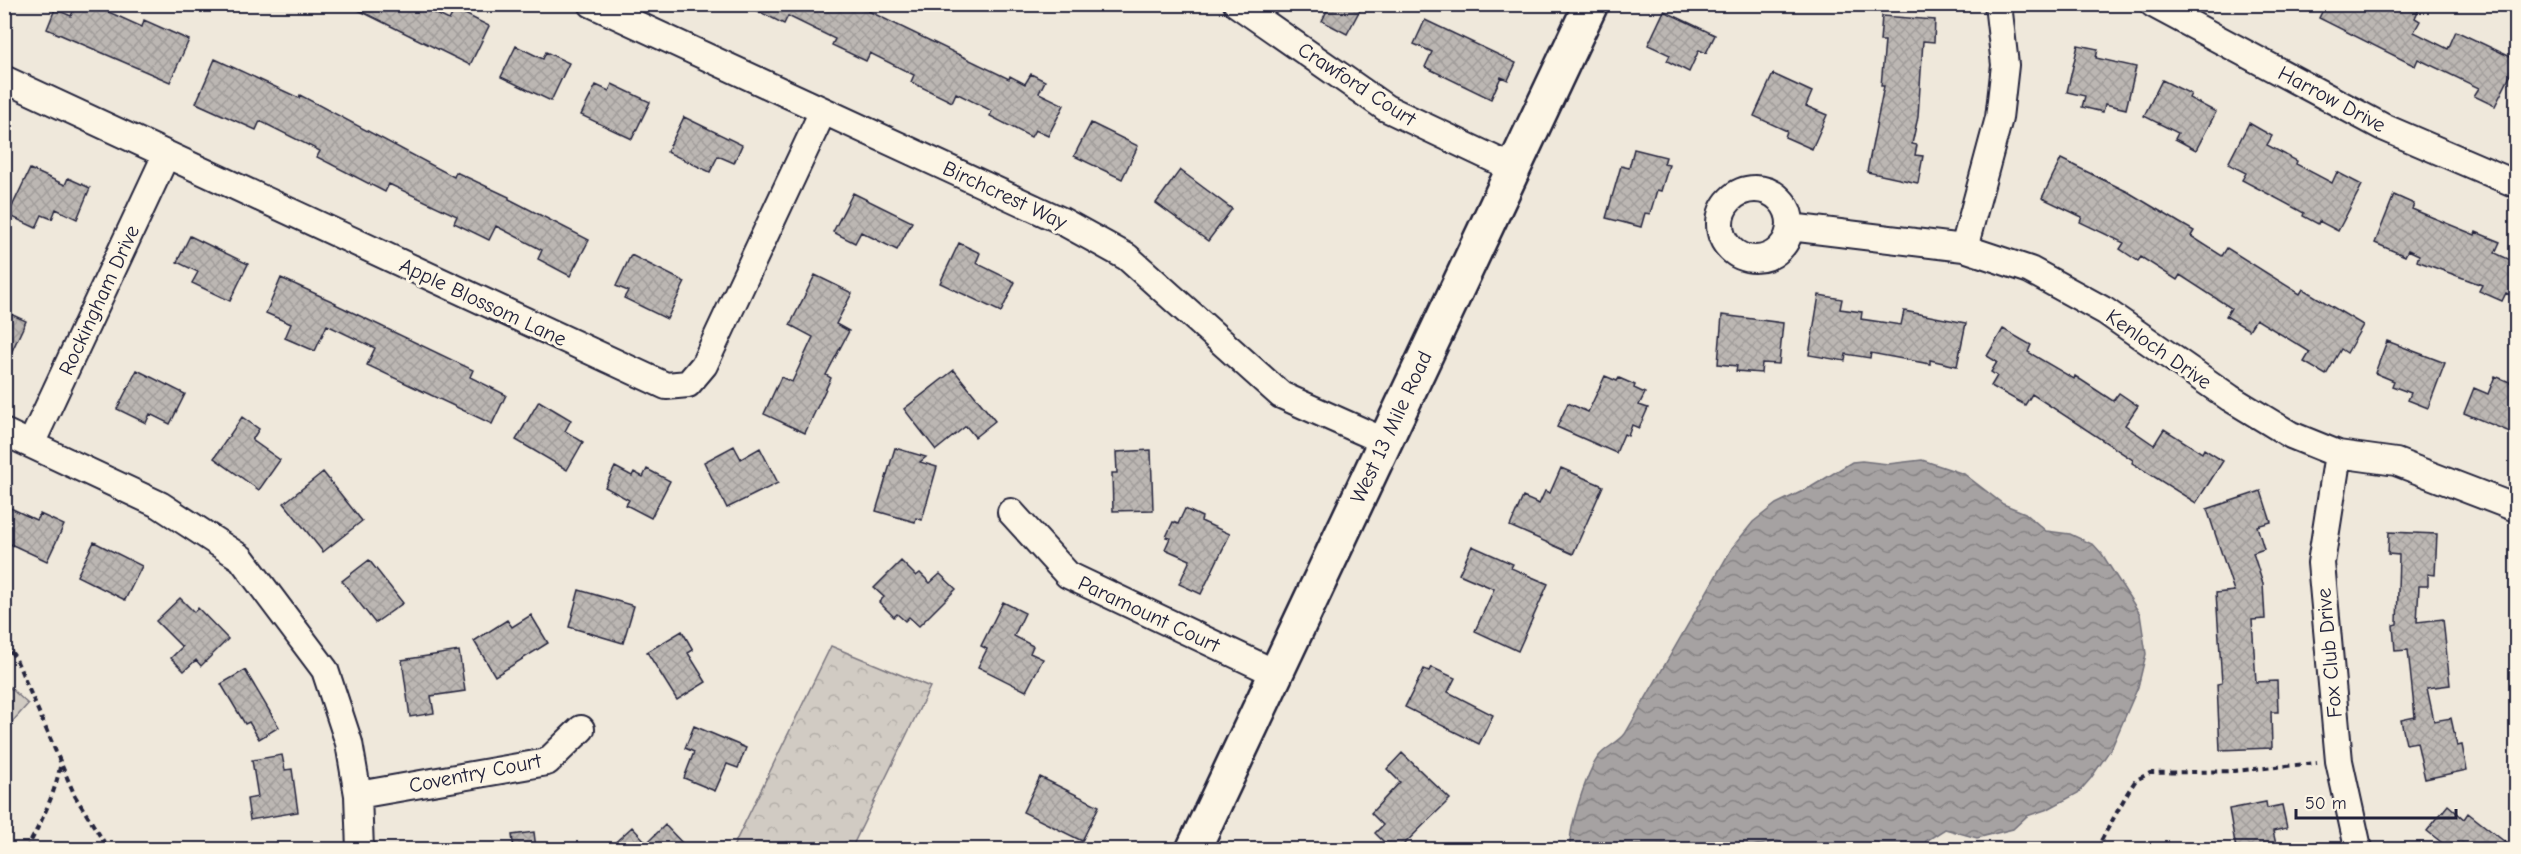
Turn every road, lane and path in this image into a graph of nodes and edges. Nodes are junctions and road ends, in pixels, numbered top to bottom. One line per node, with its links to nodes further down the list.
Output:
1 (592, 4): 7 (street, Birchcrest Way)
2 (1237, 4): 9 (street, Crawford Court)
3 (1592, 4): 9 (street, West 13 Mile Road)
4 (1998, 4): 12 (street)
5 (2153, 4): 10 (street, Harrow Drive)
6 (4, 79): 8 (street, Apple Blossom Lane)
7 (823, 111): 8 (street, Apple Blossom Lane); 14 (street, Birchcrest Way)
8 (166, 155): 15 (street, Rockingham Drive)
9 (1515, 169): 14 (street, West 13 Mile Road)
10 (2517, 184)
11 (1790, 227): 12 (street, Kenloch Drive)
12 (1964, 248): 16 (street, Kenloch Drive)
13 (4, 432): 15 (street)
14 (1384, 441): 20 (street, West 13 Mile Road)
15 (31, 444): 24 (street)
16 (2338, 454): 17 (street, Kenloch Drive); 22 (street, Fox Club Drive)
17 (2517, 508)
18 (1011, 512): 20 (street, Paramount Court)
19 (4, 643): 23 (path)
20 (1275, 673): 28 (street, West 13 Mile Road)
21 (581, 729): 24 (street, Coventry Court)
22 (2339, 761): 29 (path); 30 (street, Fox Club Drive)
23 (61, 766): 25 (path); 26 (path)
24 (358, 795): 27 (street)
25 (26, 849)
26 (109, 849)
27 (360, 849)
28 (1193, 849)
29 (2096, 849)
30 (2361, 849)

